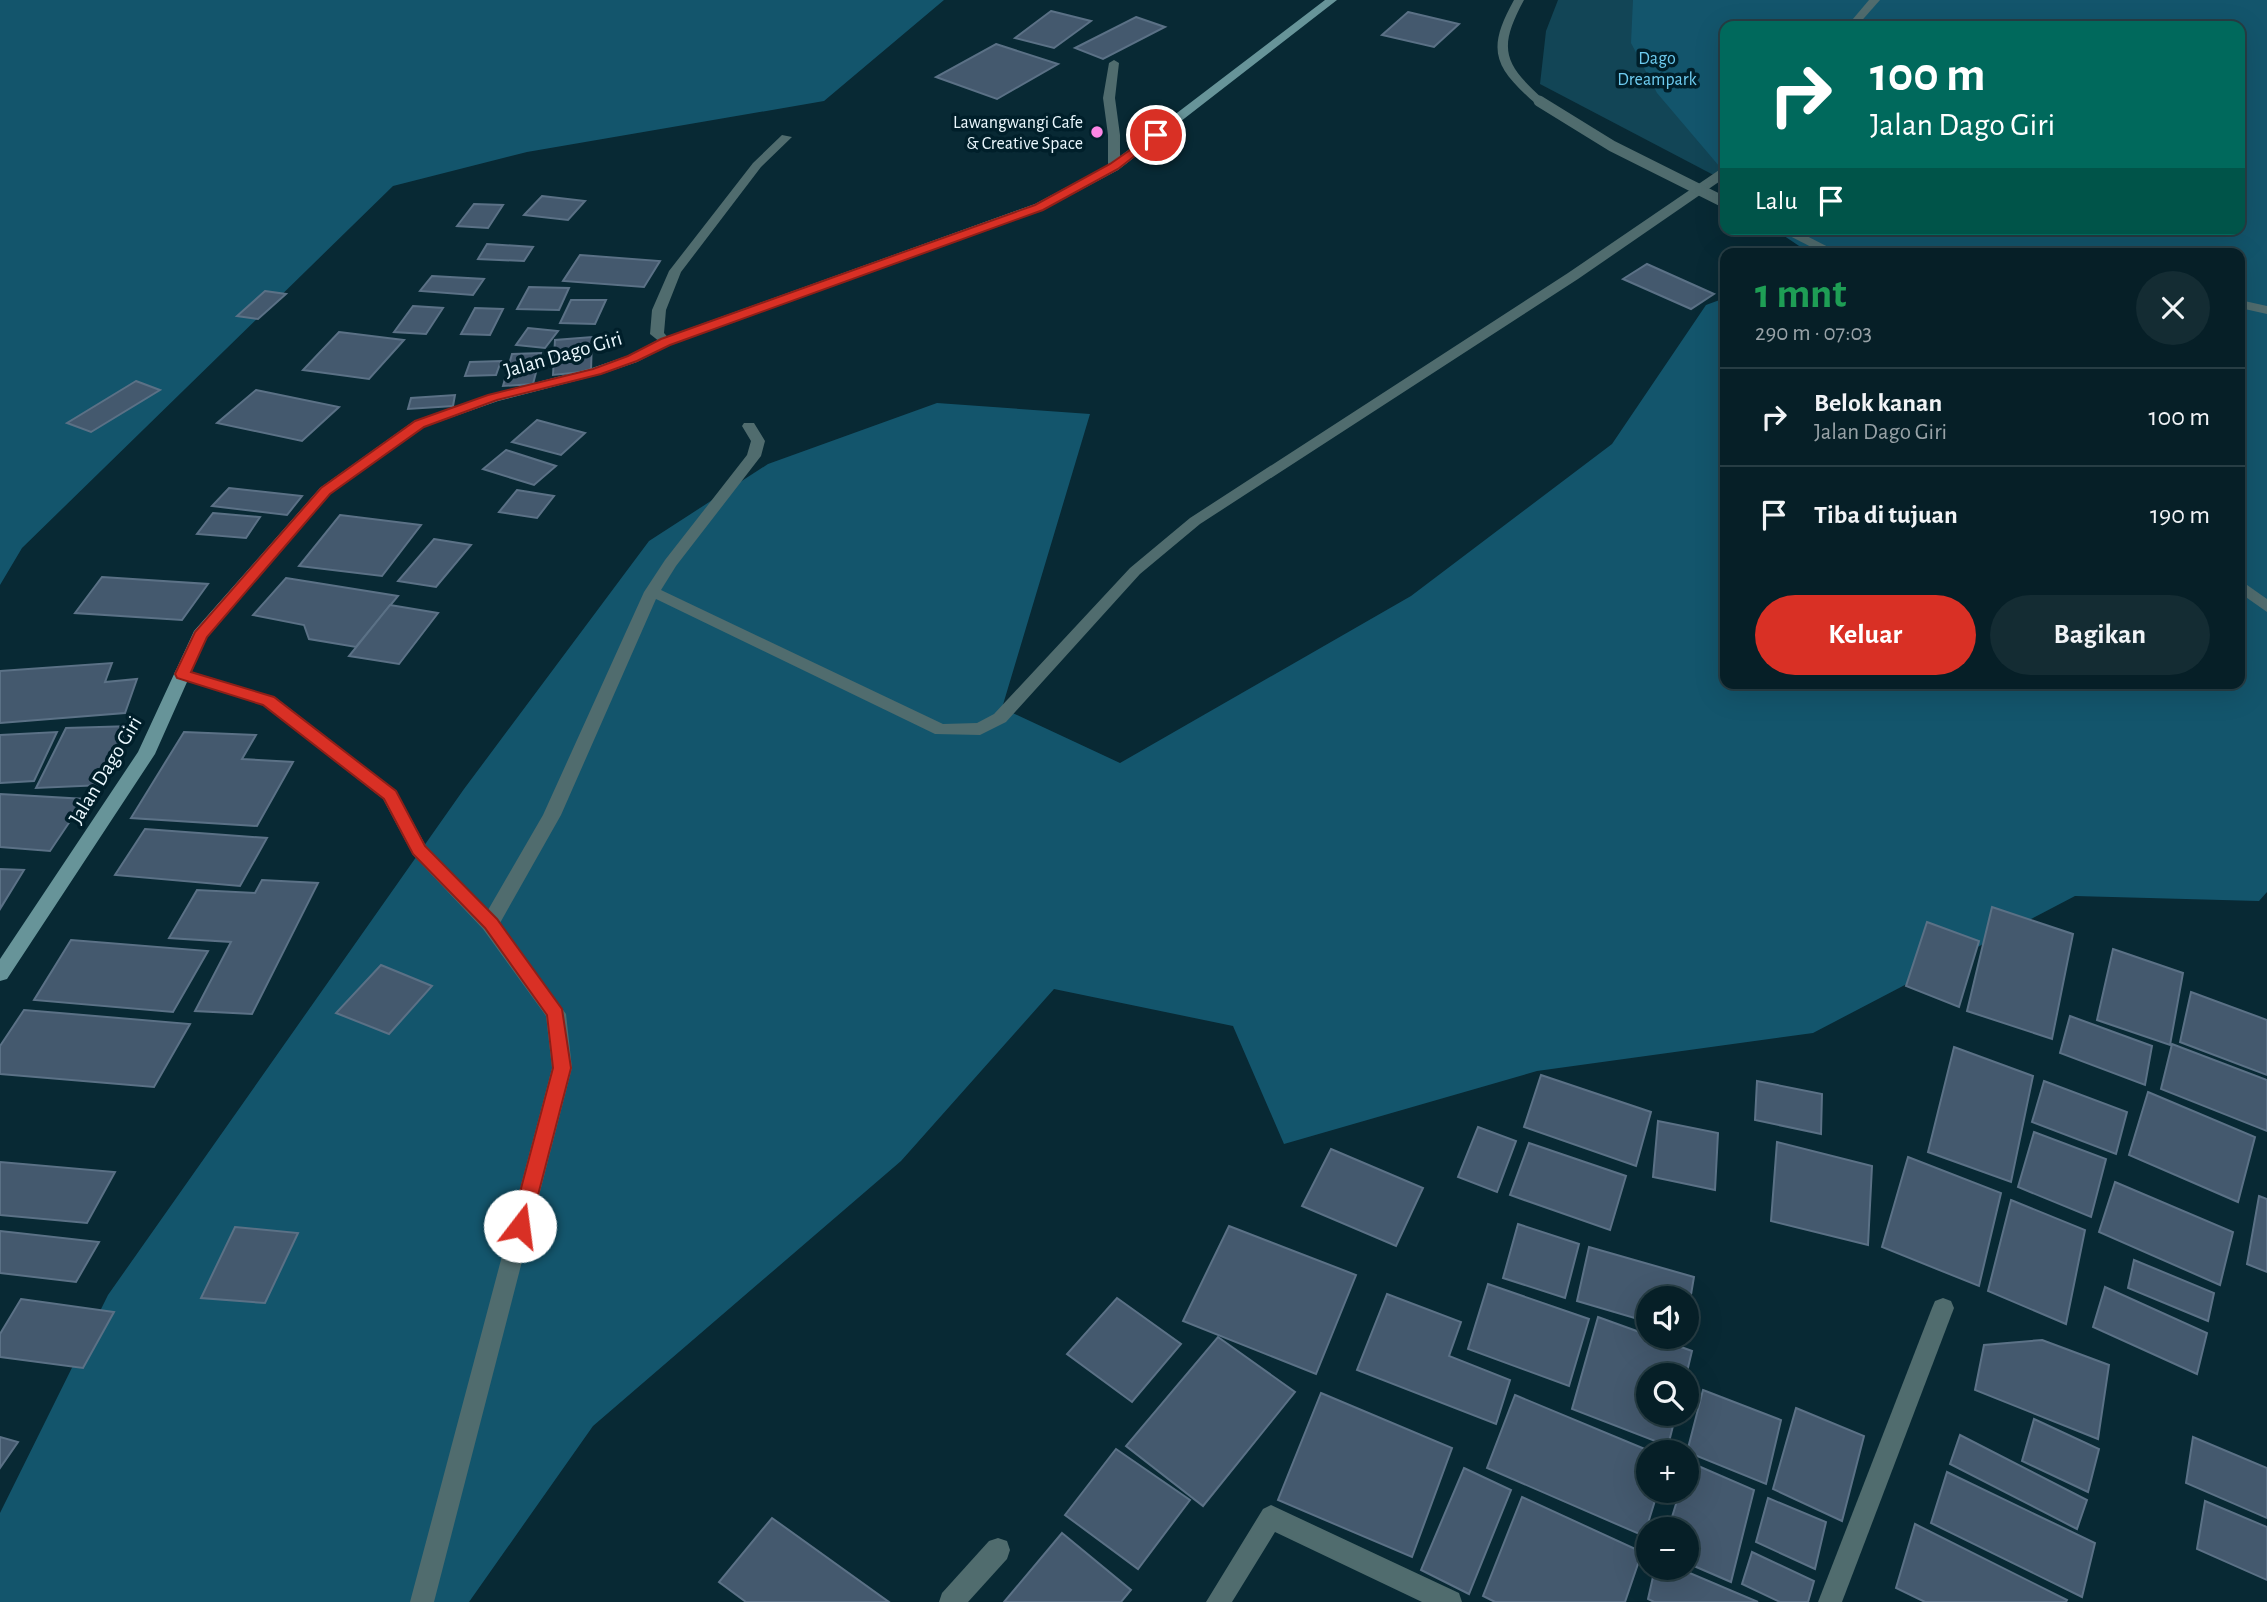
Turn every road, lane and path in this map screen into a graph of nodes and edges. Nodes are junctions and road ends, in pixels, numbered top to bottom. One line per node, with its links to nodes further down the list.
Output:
1 (1332, 0): 7 (main road, Jalan Dago Giri)
2 (1520, 0): 9 (street, bridge)
3 (1875, 0): 4 (street)
4 (1856, 21)
5 (1114, 63): 7 (street)
6 (786, 137): 14 (street)
7 (1114, 167): 14 (main road, Jalan Dago Giri)
8 (1720, 175): 17 (street)
9 (1720, 200)
10 (1795, 235): 11 (street)
11 (1823, 248)
12 (2245, 304): 13 (street)
13 (2267, 310)
14 (665, 342): 19 (main road, Jalan Dago Giri)
15 (749, 426): 17 (street)
16 (2245, 589): 18 (street)
17 (652, 592): 20 (street)
18 (2267, 607)
19 (182, 674): 20 (street); 21 (main road, Jalan Dago Giri)
20 (491, 924): 24 (street)
21 (0, 974)
22 (1943, 1308): 28 (street)
23 (998, 1550): 25 (street)
24 (422, 1602)
25 (951, 1602)
26 (1218, 1602): 27 (street)
27 (1450, 1602)
28 (1830, 1602)

